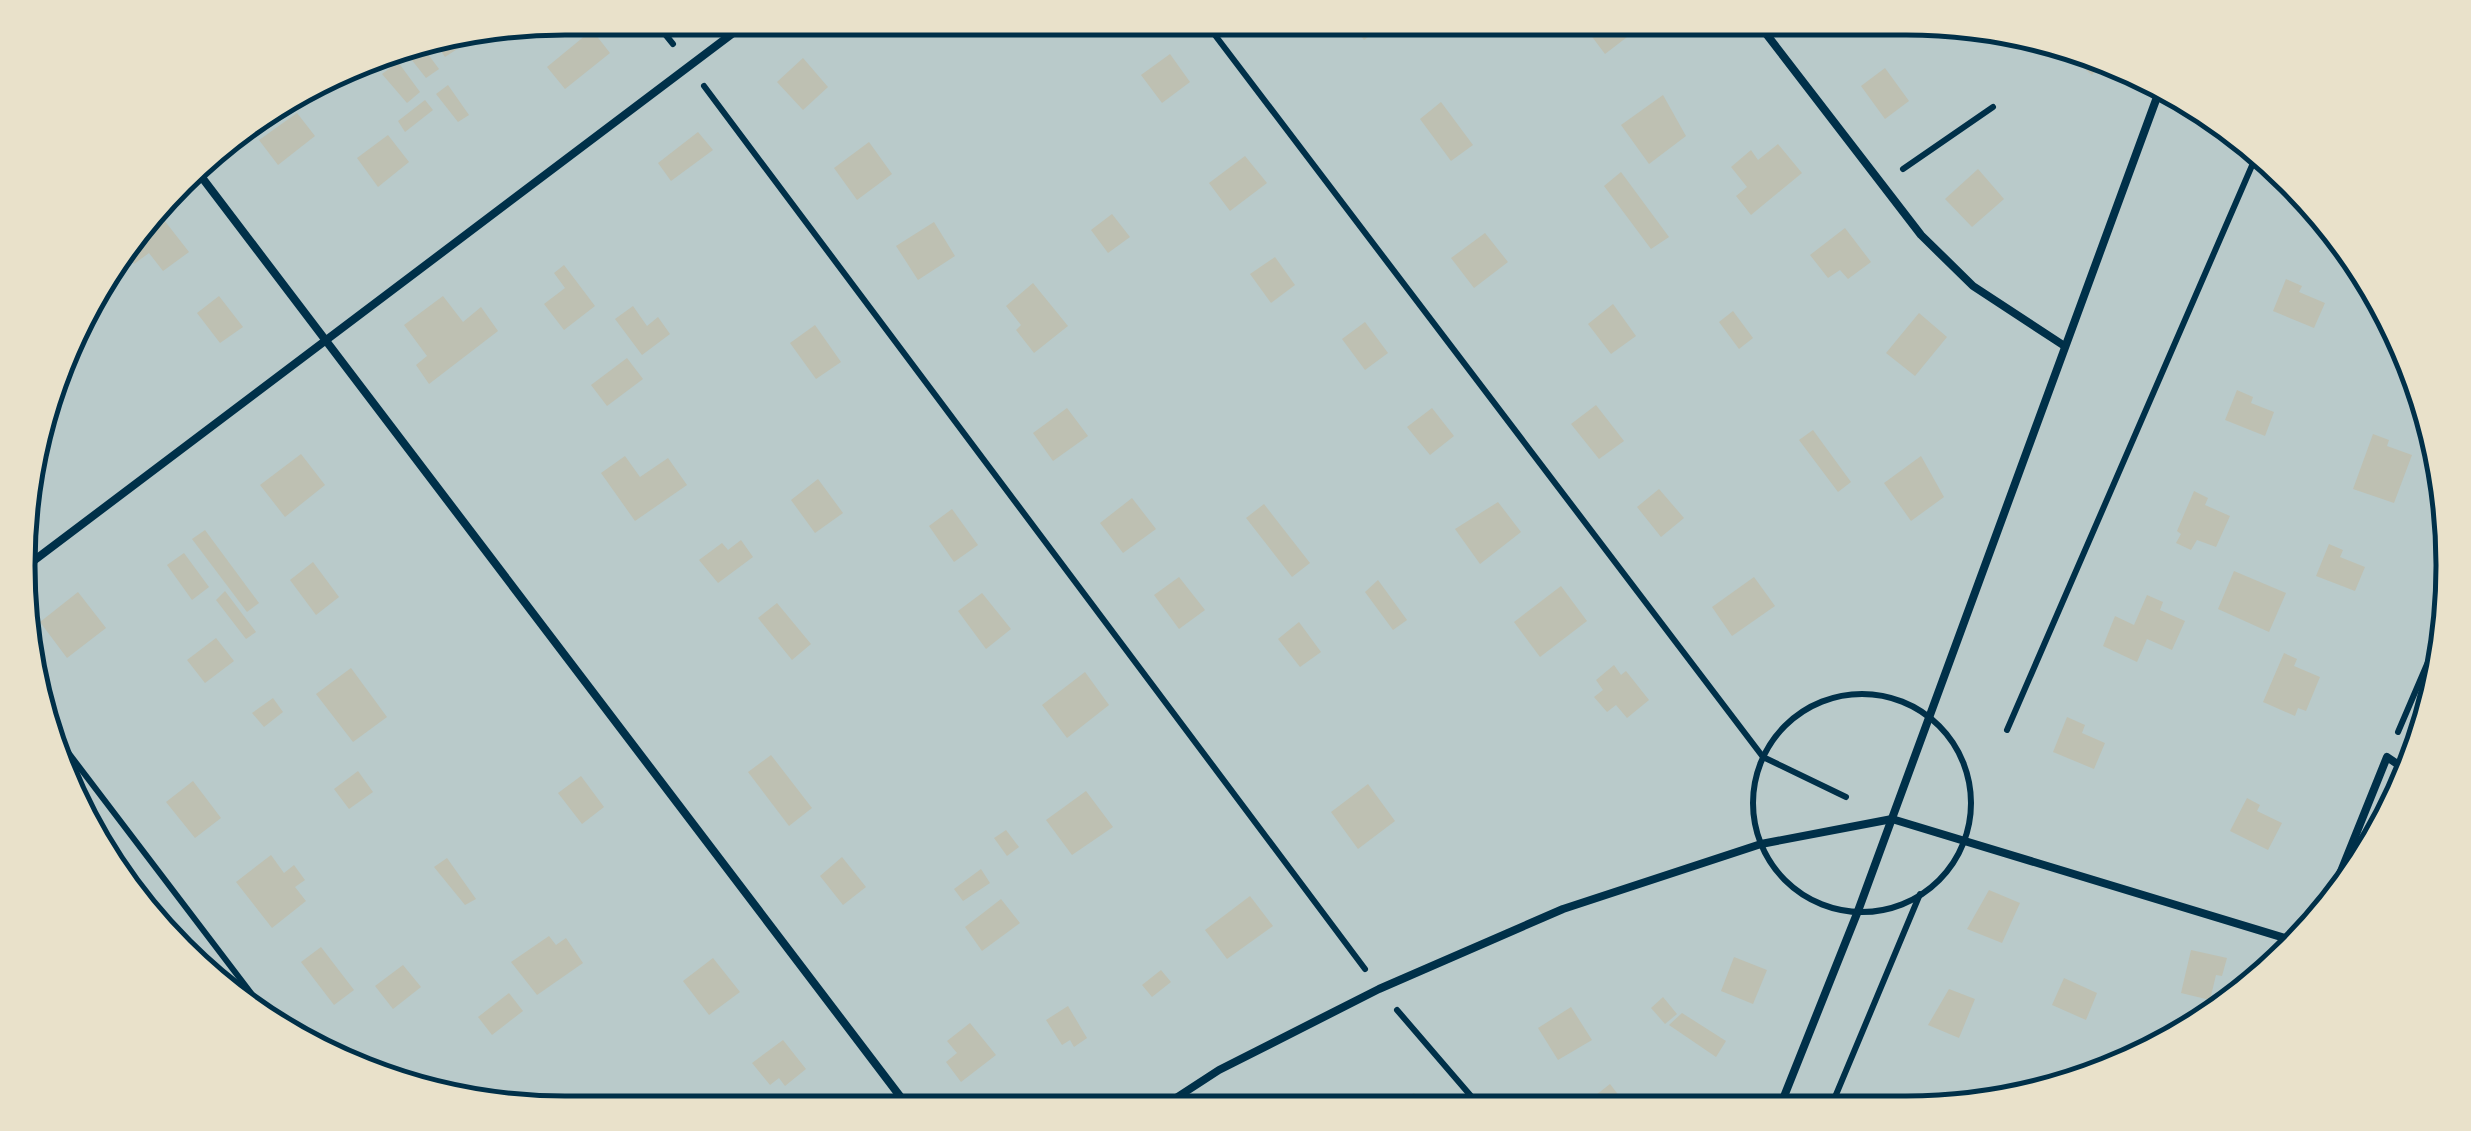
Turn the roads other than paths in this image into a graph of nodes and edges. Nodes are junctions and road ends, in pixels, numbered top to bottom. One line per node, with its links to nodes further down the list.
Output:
1 (730, 35): 5 (lane)
2 (1767, 35): 6 (lane)
3 (2156, 98): 6 (lane)
4 (203, 178): 5 (lane)
5 (325, 340): 7 (lane); 12 (lane)
6 (2063, 345): 9 (lane)
7 (35, 560)
8 (2398, 764): 10 (lane)
9 (1892, 820): 11 (lane); 13 (lane); 14 (lane)
10 (2344, 865)
11 (2284, 938)
12 (900, 1096)
13 (1180, 1096)
14 (1784, 1096)

